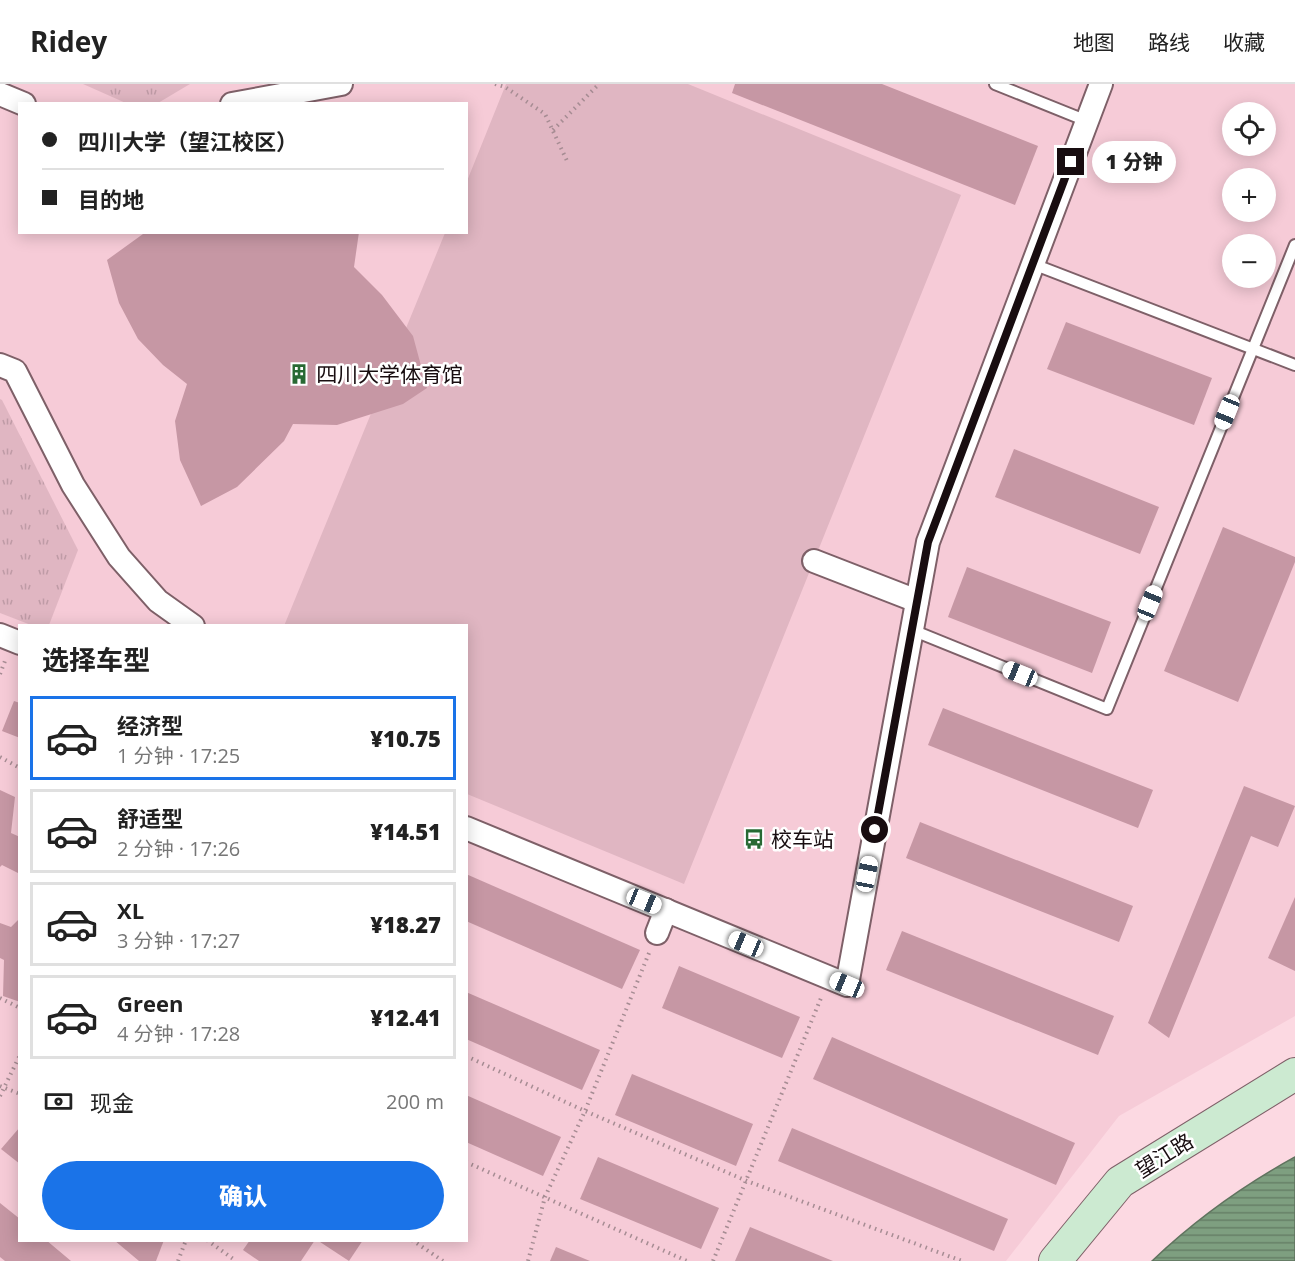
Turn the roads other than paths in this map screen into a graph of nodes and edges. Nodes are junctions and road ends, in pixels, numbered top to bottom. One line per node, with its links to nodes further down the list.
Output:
1 (341, 84): 6 (street)
2 (995, 84): 7 (lane)
3 (1101, 84): 7 (street)
4 (0, 94): 5 (street)
5 (19, 102)
6 (243, 102)
7 (1087, 121): 9 (street)
8 (1295, 245): 10 (lane)
9 (1033, 264): 10 (lane); 14 (street)
10 (1253, 349): 12 (lane); 16 (lane)
11 (0, 365): 15 (street)
12 (1295, 365)
13 (814, 561): 14 (street)
14 (917, 601): 16 (street)
15 (190, 624)
16 (912, 630): 20 (street)
17 (0, 635): 18 (street)
18 (18, 642)
19 (468, 829): 20 (street)
20 (666, 910): 21 (street)
21 (657, 933)
22 (1295, 1074): 23 (street, 望江路)
23 (1055, 1261)

